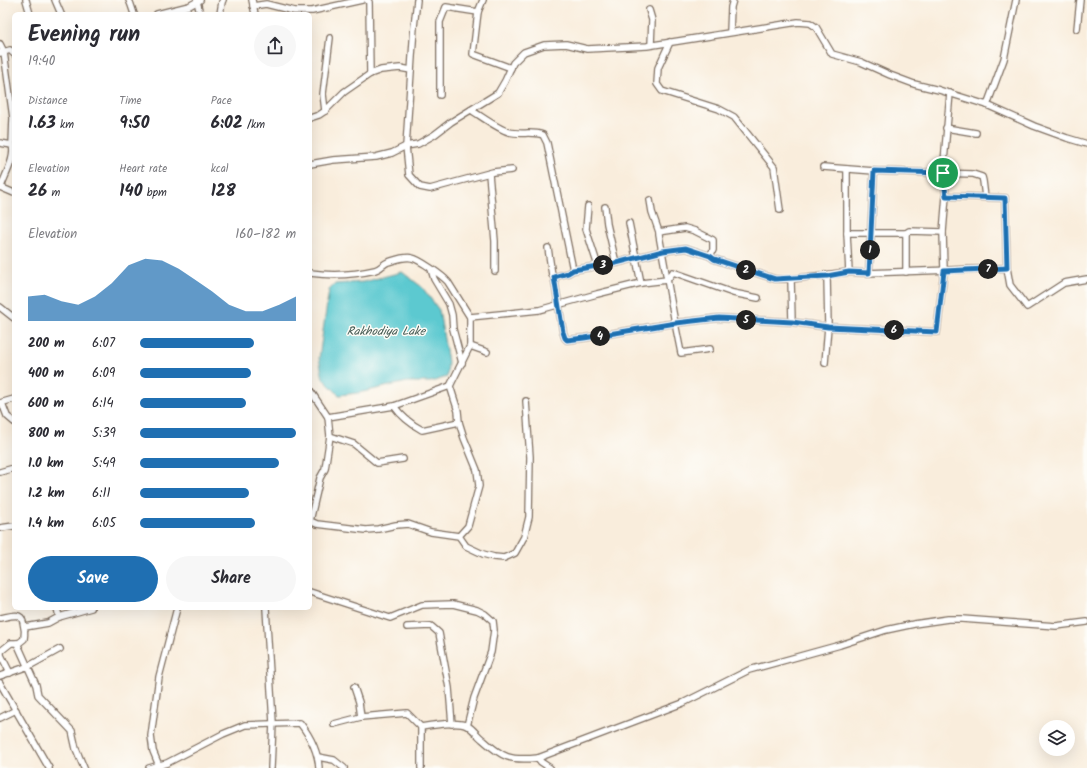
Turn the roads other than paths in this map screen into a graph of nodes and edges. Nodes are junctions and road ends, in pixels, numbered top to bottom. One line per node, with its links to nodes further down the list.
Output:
1 (26, 0): 15 (street)
2 (55, 0): 16 (street)
3 (128, 0): 17 (street)
4 (362, 0): 13 (street)
5 (367, 0): 32 (street)
6 (417, 0): 31 (street)
7 (483, 0): 21 (street)
8 (733, 0): 23 (street)
9 (1016, 0): 36 (street)
10 (1080, 0): 22 (street)
11 (198, 1): 18 (street); 19 (street)
12 (221, 1): 20 (street)
13 (253, 3)
14 (649, 10): 27 (street)
15 (29, 12)
16 (59, 12)
17 (134, 12)
18 (165, 12)
19 (200, 12)
20 (220, 12)
21 (478, 12): 30 (street); 34 (street)
22 (1077, 29)
23 (730, 32): 25 (street); 33 (street)
24 (330, 38): 38 (street)
25 (670, 42): 27 (street); 61 (street)
26 (0, 44): 28 (street)
27 (651, 45): 30 (street)
28 (2, 52): 29 (street); 35 (street)
29 (12, 52)
30 (511, 68): 37 (street)
31 (411, 70): 32 (street); 45 (street)
32 (370, 74): 38 (street)
33 (950, 93): 36 (street); 40 (street)
34 (440, 96)
35 (12, 98)
36 (987, 105): 43 (street)
37 (471, 110): 45 (street); 76 (street)
38 (325, 111): 39 (street)
39 (312, 117)
40 (946, 128): 41 (street); 52 (street)
41 (976, 133)
42 (0, 143): 44 (street)
43 (1087, 144)
44 (12, 145)
45 (406, 146): 47 (street); 53 (street)
46 (12, 154): 54 (street)
47 (312, 164)
48 (823, 167): 49 (street)
49 (848, 169): 51 (street); 65 (street)
50 (512, 170): 53 (street)
51 (874, 171): 52 (street); 66 (street)
52 (943, 173): 56 (street); 57 (street)
53 (489, 174): 77 (street)
54 (0, 187): 55 (street)
55 (12, 191)
56 (946, 196): 57 (street); 64 (street)
57 (985, 197): 74 (street)
58 (650, 200): 63 (street)
59 (588, 206): 73 (street)
60 (605, 208): 72 (street)
61 (780, 210)
62 (629, 223): 71 (street)
63 (659, 232): 69 (street); 70 (street)
64 (943, 232): 67 (street); 78 (street)
65 (847, 233): 66 (street); 79 (street)
66 (871, 233): 67 (street); 82 (street)
67 (906, 233): 80 (street)
68 (548, 248): 84 (street)
69 (663, 251): 70 (street); 71 (street); 87 (street)
70 (710, 256): 85 (street)
71 (636, 257): 72 (street); 88 (street)
72 (616, 263): 73 (street)
73 (598, 266): 76 (street)
74 (1007, 268): 78 (street); 86 (street)
75 (431, 269): 81 (street); 93 (street); 100 (street)
76 (573, 270): 84 (street)
77 (495, 271)
78 (944, 271): 80 (street); 96 (street)
79 (849, 272): 82 (street); 83 (street)
80 (906, 272): 82 (street)
81 (312, 273)
82 (869, 273)
83 (827, 276): 85 (street); 96 (street)
84 (554, 277): 90 (street)
85 (791, 279): 94 (street)
86 (1087, 279)
87 (667, 280): 88 (street); 89 (street); 95 (street)
88 (641, 283): 90 (street)
89 (758, 298)
90 (558, 305): 93 (street); 95 (street)
91 (0, 307): 92 (street)
92 (12, 316)
93 (470, 318): 97 (street)
94 (792, 322): 95 (street); 96 (street)
95 (676, 323): 98 (street)
96 (828, 327): 101 (street)
97 (470, 346): 99 (street); 100 (street)
98 (710, 349)
99 (488, 352)
100 (462, 363): 102 (street)
101 (824, 363)
102 (450, 386): 107 (street); 110 (street)
103 (312, 393): 108 (street)
104 (12, 400): 106 (street)
105 (526, 401): 119 (street)
106 (1, 403): 109 (street)
107 (394, 406): 108 (street); 110 (street)
108 (328, 417): 111 (street)
109 (12, 420)
110 (459, 422): 119 (street)
111 (330, 436): 112 (street); 115 (street)
112 (403, 459)
113 (12, 469): 114 (street)
114 (0, 472)
115 (312, 512)
116 (312, 522): 119 (street)
117 (12, 526): 118 (street)
118 (0, 528)
119 (459, 536)
120 (312, 593): 143 (street)
121 (57, 610): 125 (street)
122 (84, 610): 125 (street)
123 (176, 610): 147 (street)
124 (266, 610): 140 (street)
125 (59, 617): 128 (street)
126 (0, 618): 128 (street)
127 (1087, 622): 146 (street)
128 (25, 627): 130 (street)
129 (407, 627): 142 (street)
130 (17, 643): 132 (street); 133 (street)
131 (60, 649): 132 (street)
132 (29, 666): 133 (street); 149 (street)
133 (10, 673): 134 (street)
134 (0, 676)
135 (0, 684): 137 (street)
136 (354, 687): 138 (street)
137 (16, 710): 139 (street); 148 (street)
138 (361, 717): 141 (street); 144 (street)
139 (0, 718)
140 (273, 723): 145 (street); 147 (street); 151 (street)
141 (334, 724)
142 (452, 724): 143 (street); 144 (street)
143 (467, 726): 146 (street)
144 (421, 727): 154 (street)
145 (318, 757): 152 (street); 153 (street)
146 (538, 758): 155 (street)
147 (160, 767): 150 (street)
148 (49, 768)
149 (84, 768)
150 (149, 768)
151 (271, 768)
152 (319, 768)
153 (344, 768)
154 (421, 768)
155 (550, 768)

